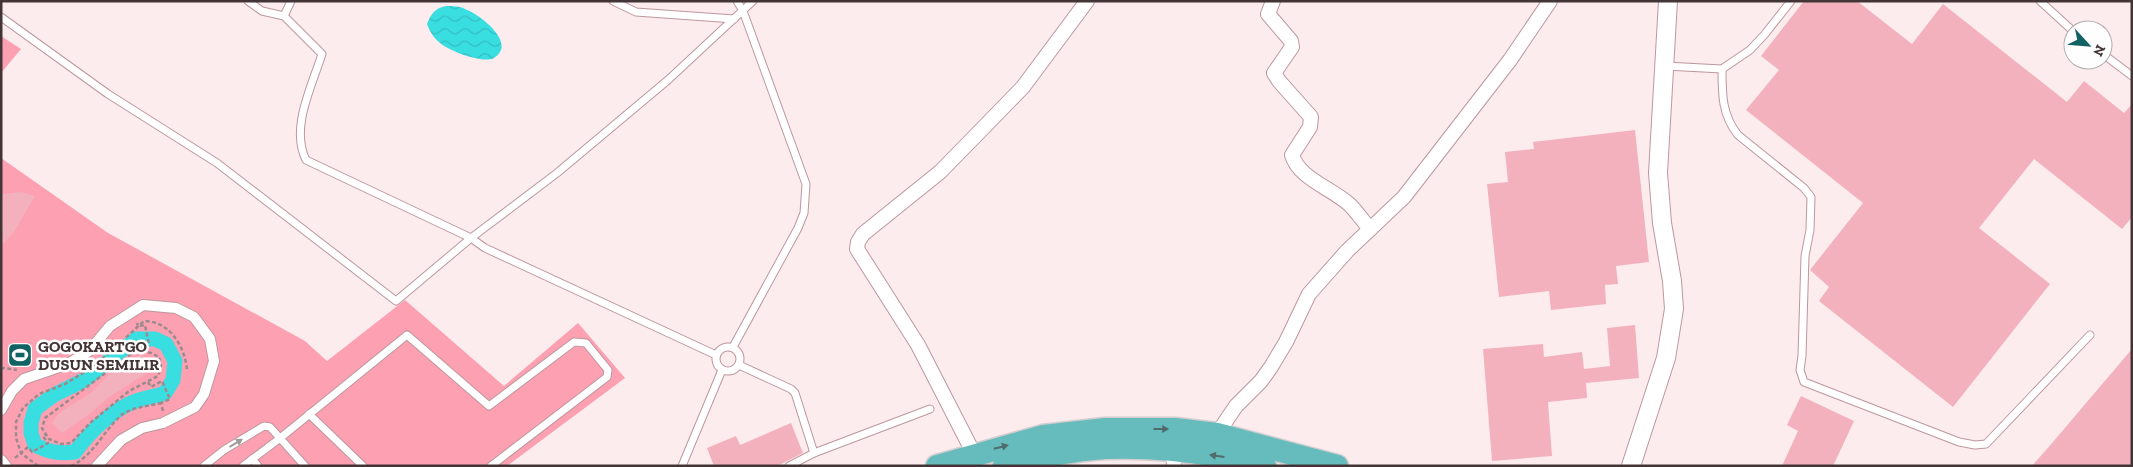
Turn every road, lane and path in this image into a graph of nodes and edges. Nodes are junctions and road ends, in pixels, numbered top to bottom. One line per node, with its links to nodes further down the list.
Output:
1 (248, 1): 13 (lane)
2 (291, 1): 13 (lane)
3 (614, 1): 15 (lane)
4 (737, 1): 12 (lane)
5 (753, 1): 12 (lane)
6 (1087, 1): 43 (street)
7 (1273, 1): 21 (street)
8 (1550, 1): 21 (street)
9 (1668, 1): 18 (street)
10 (1791, 1): 19 (lane)
11 (2040, 1): 16 (lane)
12 (743, 11): 15 (lane); 25 (lane)
13 (284, 16): 22 (lane)
14 (1, 17): 22 (lane)
15 (734, 20): 22 (lane)
16 (2063, 22)
17 (2113, 62): 20 (lane)
18 (1664, 66): 19 (lane); 62 (street)
19 (1722, 69): 24 (lane)
20 (2132, 76)
21 (1370, 229): 39 (street)
22 (471, 238): 27 (lane)
23 (145, 325): 26 (path)
24 (2090, 335)
25 (733, 347): 27 (lane); 28 (lane)
26 (135, 351): 33 (path); 38 (path)
27 (716, 354): 32 (lane)
28 (739, 365): 32 (lane); 42 (lane)
29 (1, 369): 30 (path)
30 (17, 370)
31 (187, 370): 41 (path)
32 (722, 370): 56 (lane)
33 (148, 382): 34 (path); 38 (path)
34 (170, 398)
35 (930, 409): 42 (lane)
36 (1, 410): 49 (street)
37 (309, 414): 40 (lane); 54 (lane); 55 (lane)
38 (46, 434): 41 (path)
39 (1217, 434): 43 (highway, one-way to 39); 61 (highway)
40 (279, 439): 45 (lane); 50 (lane, one-way to 40); 53 (lane)
41 (21, 453): 47 (path); 48 (path)
42 (814, 453): 57 (lane)
43 (974, 454): 58 (highway)
44 (1174, 458): 59 (highway); 60 (highway, one-way to 44)
45 (252, 459): 51 (lane); 52 (lane)
46 (1, 460): 47 (street)
47 (6, 466)
48 (38, 466)
49 (97, 466)
50 (204, 466)
51 (243, 466)
52 (258, 466)
53 (305, 466)
54 (363, 466)
55 (491, 466)
56 (682, 466)
57 (789, 466)
58 (937, 466)
59 (1004, 466)
60 (1265, 466)
61 (1337, 466)
62 (1631, 466)

